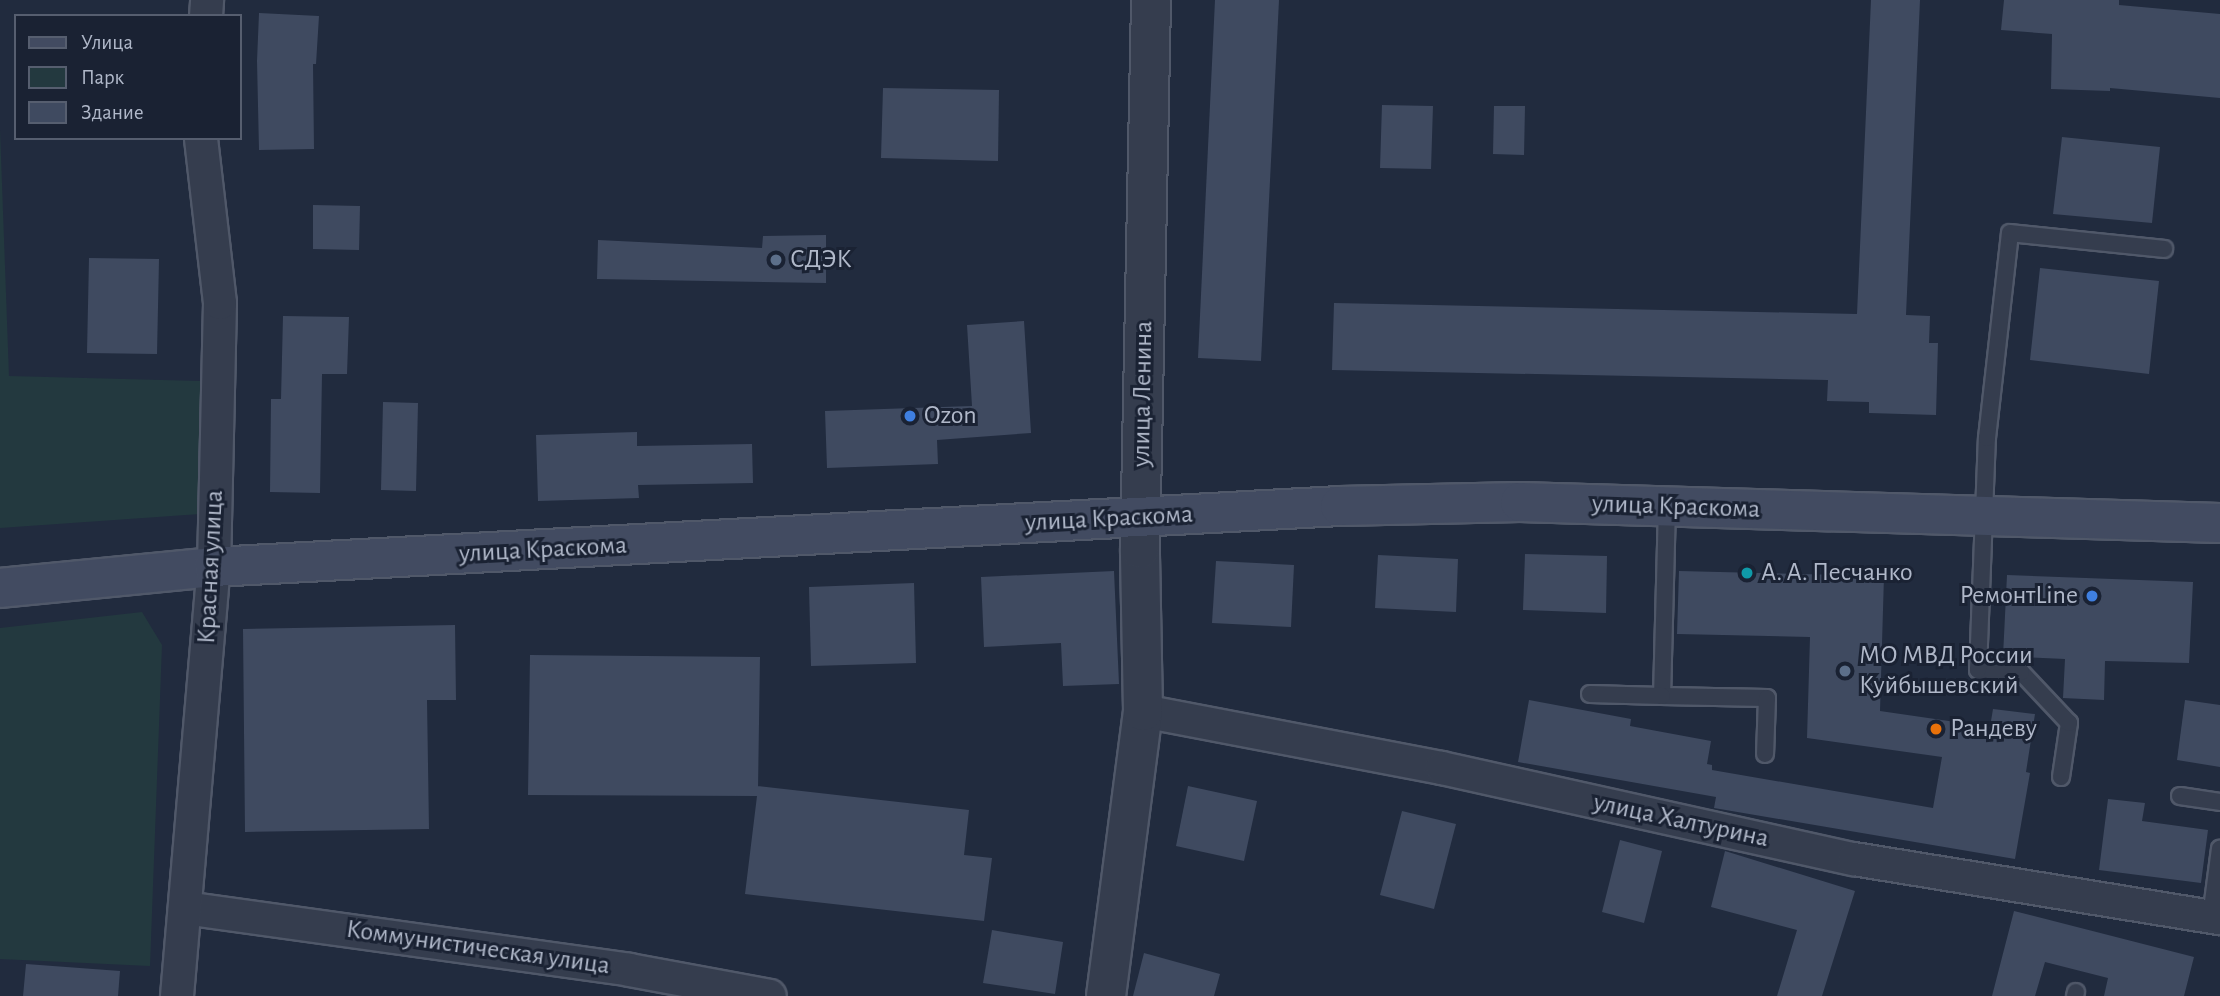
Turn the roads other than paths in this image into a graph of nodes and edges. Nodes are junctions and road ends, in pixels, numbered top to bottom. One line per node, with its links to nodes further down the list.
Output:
1 (1151, 0): 6 (street, улица Ленина)
2 (201, 140): 8 (street, Красная улица)
3 (2164, 249): 5 (lane)
4 (1667, 506): 5 (main road, улица Краскома); 6 (main road, улица Краскома); 11 (lane)
5 (1984, 516): 7 (main road, улица Краскома); 14 (lane)
6 (1141, 517): 8 (main road, улица Краскома); 12 (street, улица Ленина)
7 (2220, 523)
8 (214, 567): 9 (main road, улица Краскома); 18 (street, Красная улица)
9 (0, 588)
10 (1590, 694): 11 (lane)
11 (1662, 695): 13 (lane)
12 (1143, 710): 19 (street, улица Халтурина); 22 (street, улица Ленина)
13 (1765, 754)
14 (2061, 777)
15 (2180, 796): 16 (lane)
16 (2220, 802)
17 (2220, 849): 19 (lane)
18 (185, 908): 20 (street, Красная улица); 21 (street, Коммунистическая улица)
19 (2216, 918)
20 (177, 996)
21 (770, 996)
22 (1106, 996)

